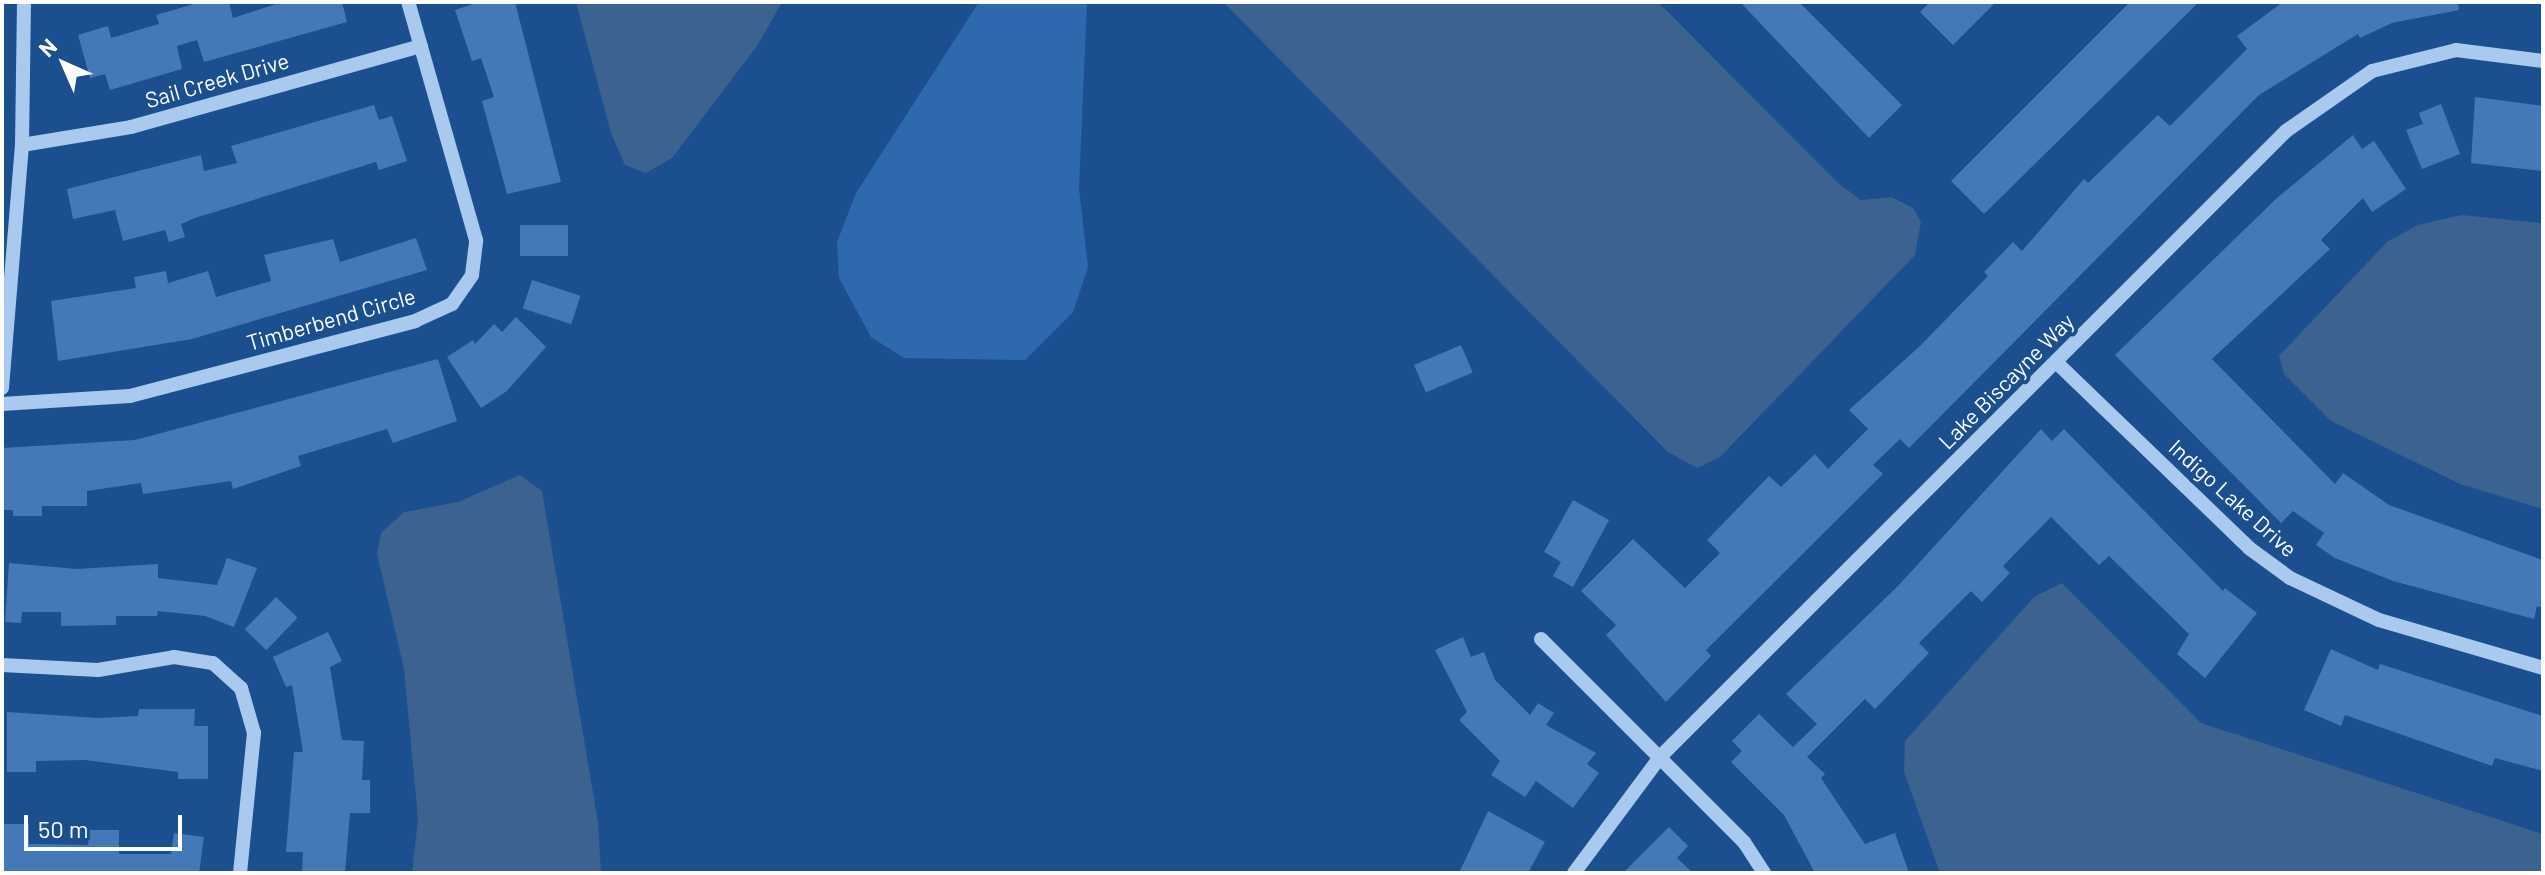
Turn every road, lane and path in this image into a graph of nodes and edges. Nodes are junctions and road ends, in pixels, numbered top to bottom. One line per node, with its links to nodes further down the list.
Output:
1 (24, 2): 5 (street)
2 (408, 2): 3 (street, Timberbend Circle)
3 (421, 46): 5 (street, Sail Creek Drive); 8 (street, Timberbend Circle)
4 (2543, 61): 6 (street, Lake Biscayne Way)
5 (22, 145): 7 (street)
6 (2056, 362): 11 (street, Indigo Lake Drive); 12 (street, Lake Biscayne Way)
7 (2, 388)
8 (2, 404)
9 (1541, 639): 12 (street)
10 (2, 665): 13 (street)
11 (2543, 668)
12 (1660, 757): 14 (street, Lake Biscayne Way); 15 (street)
13 (240, 873)
14 (1574, 873)
15 (1764, 873)

